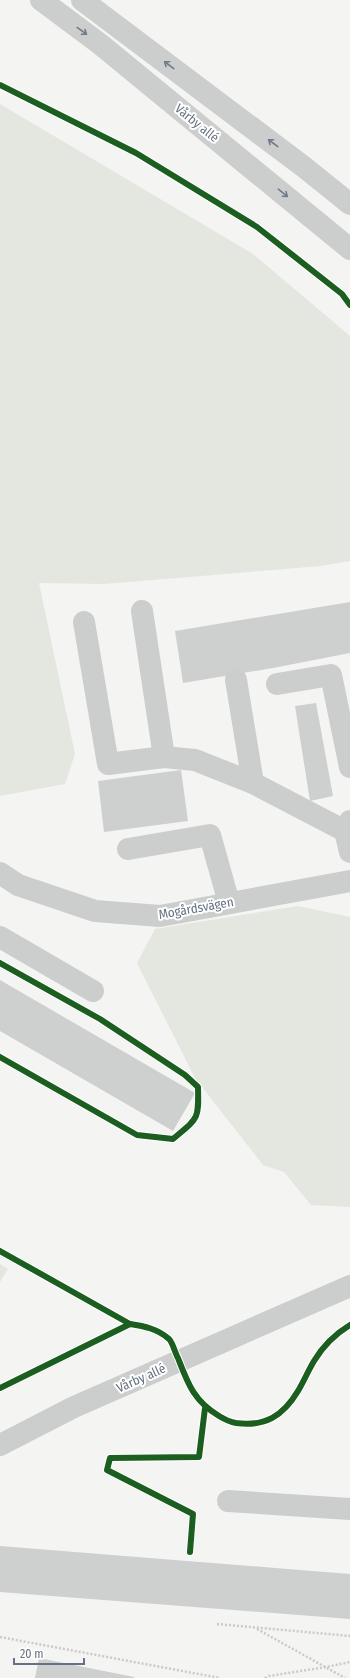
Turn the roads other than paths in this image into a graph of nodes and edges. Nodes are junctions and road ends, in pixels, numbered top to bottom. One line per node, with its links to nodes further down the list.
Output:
1 (41, 0): 4 (street, Vårby allé, one-way to 4)
2 (82, 0): 3 (street, one-way to 2)
3 (350, 204)
4 (350, 249)
5 (142, 612): 9 (street)
6 (84, 622): 9 (street)
7 (236, 680): 11 (street)
8 (277, 684): 10 (street)
9 (164, 757): 11 (street)
10 (350, 768)
11 (253, 783): 12 (street)
12 (348, 826): 14 (street)
13 (128, 849): 17 (street)
14 (350, 852)
15 (0, 874): 17 (street, Mogårdsvägen)
16 (350, 881): 17 (street, Mogårdsvägen)
17 (229, 903)
18 (0, 937): 19 (street)
19 (93, 991)
20 (350, 1286): 21 (street, Vårby allé)
21 (0, 1445)
22 (228, 1501): 23 (street)
23 (350, 1509)

